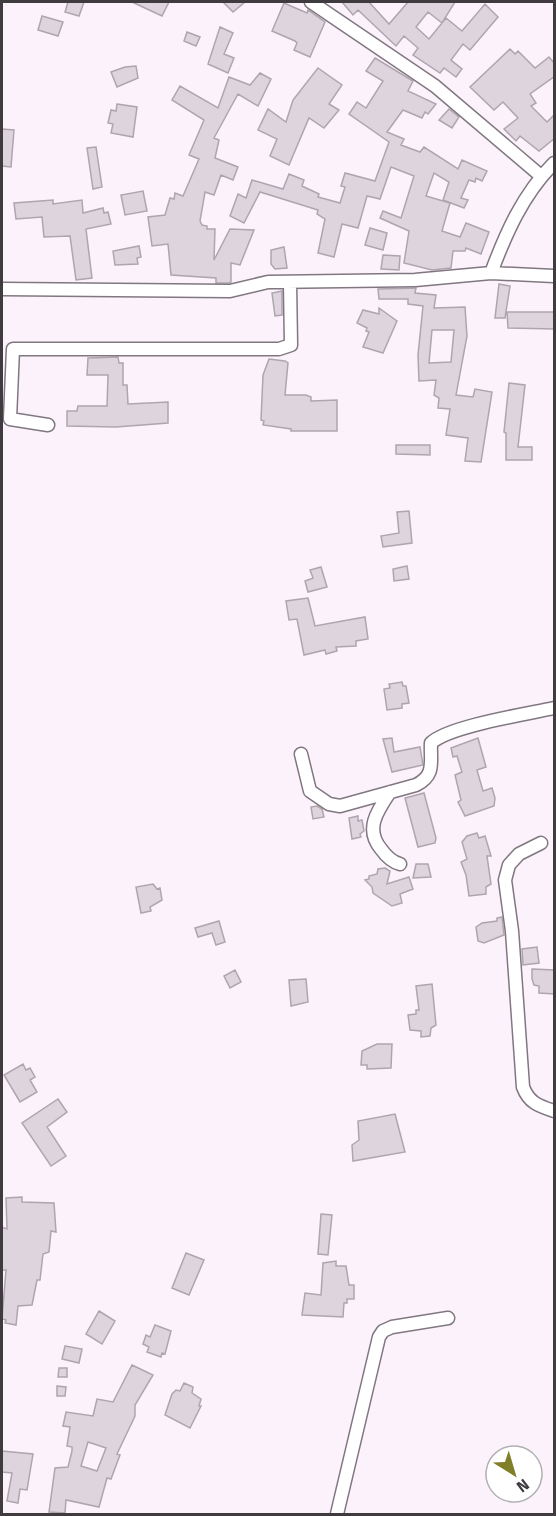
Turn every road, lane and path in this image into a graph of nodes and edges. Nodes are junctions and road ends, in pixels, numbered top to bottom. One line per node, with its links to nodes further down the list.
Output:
1 (311, 2): 3 (street)
2 (555, 163): 3 (street)
3 (541, 176): 4 (street)
4 (491, 273): 5 (street); 6 (street)
5 (555, 276)
6 (290, 283): 7 (street); 8 (street)
7 (2, 289)
8 (48, 424)
9 (555, 708): 11 (street)
10 (301, 753): 11 (street)
11 (390, 792): 13 (street)
12 (541, 843): 14 (street)
13 (400, 864)
14 (555, 1111)
15 (448, 1318): 16 (street)
16 (337, 1515)

